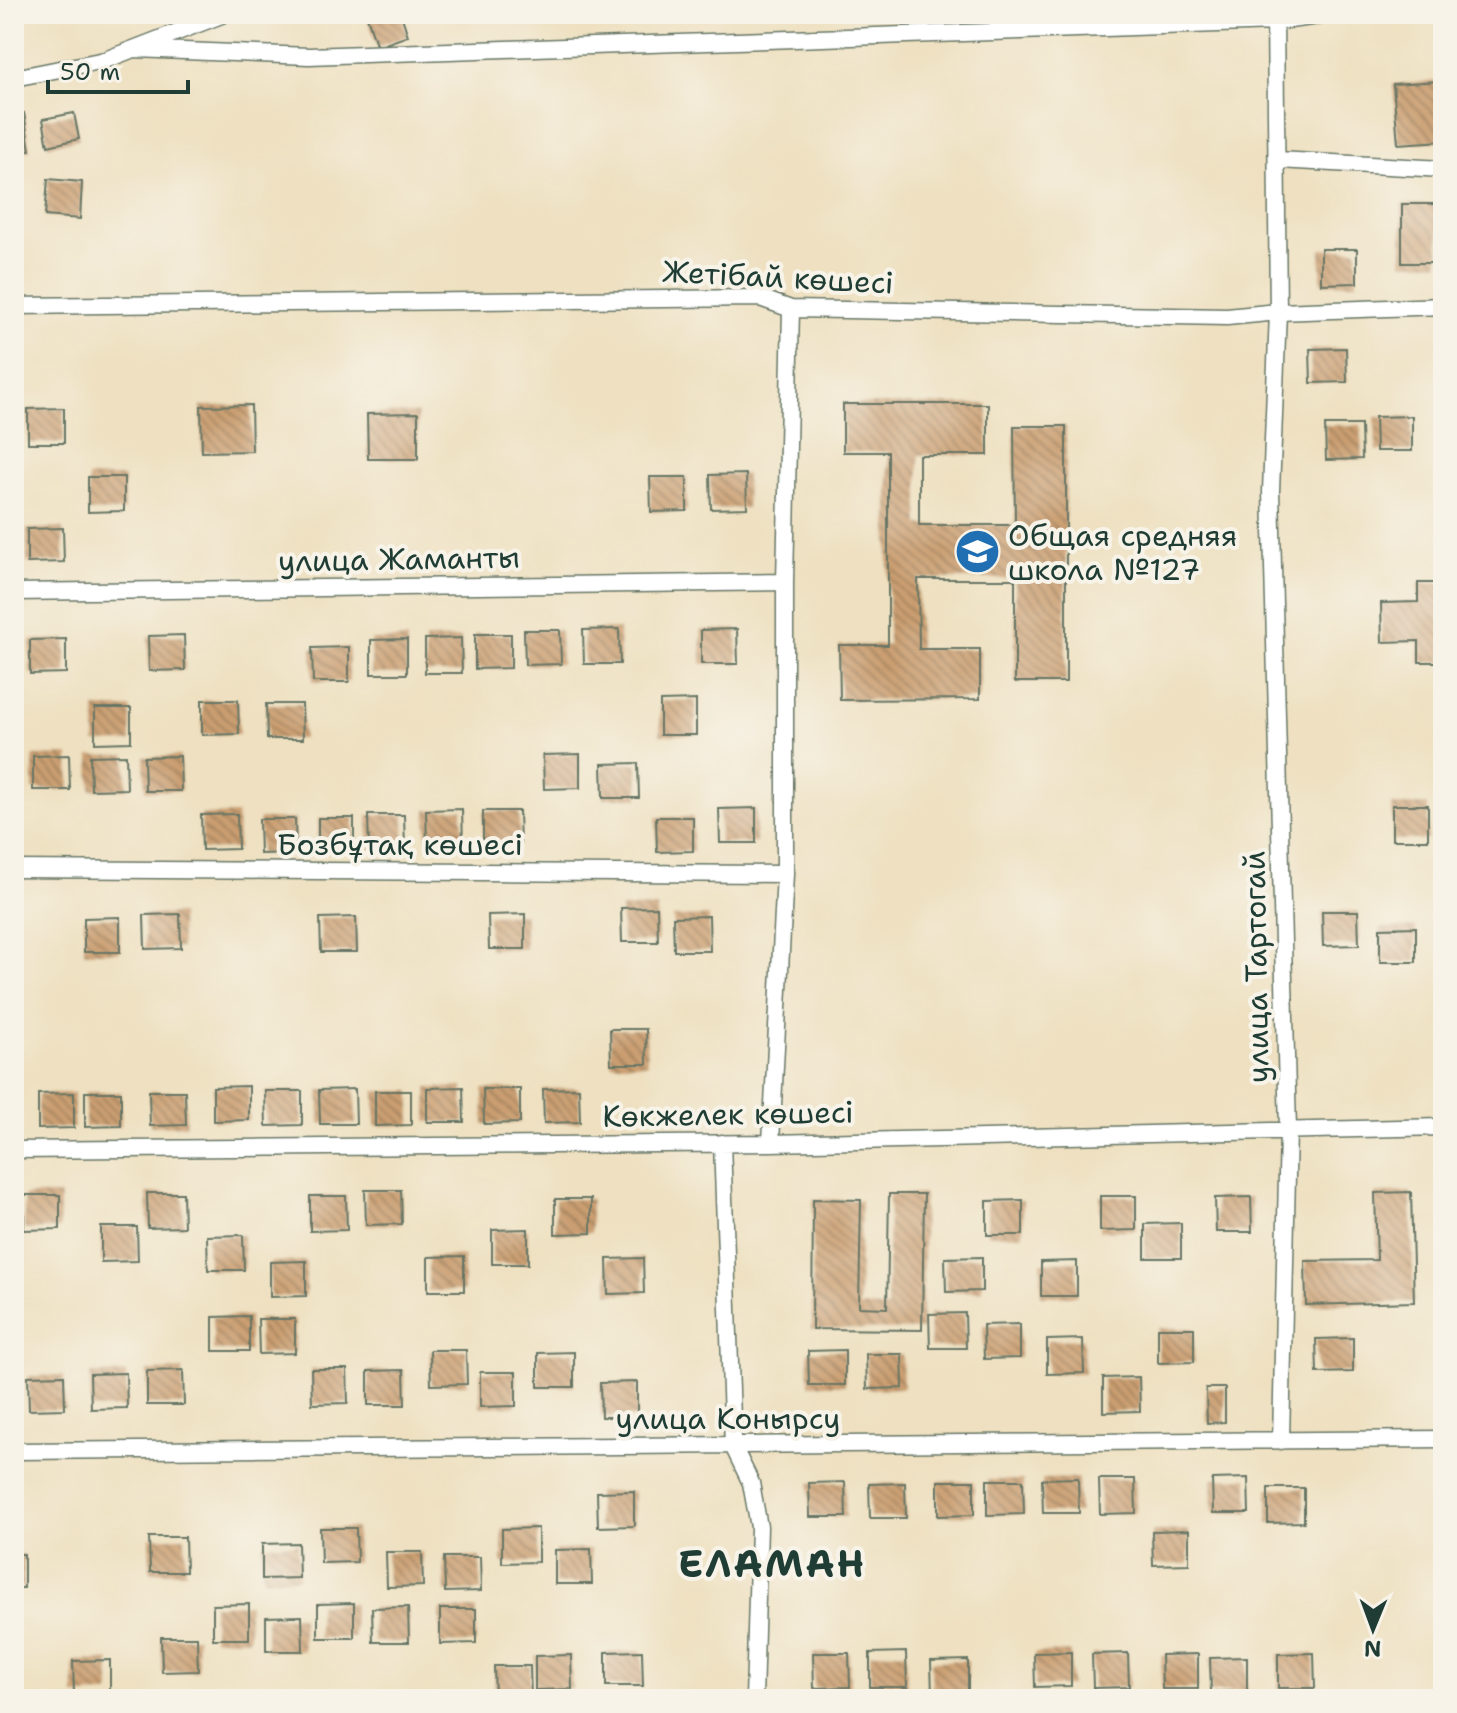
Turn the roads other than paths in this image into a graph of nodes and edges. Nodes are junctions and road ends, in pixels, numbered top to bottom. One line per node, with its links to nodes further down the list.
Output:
1 (224, 14): 4 (street)
2 (1333, 14): 3 (street)
3 (1275, 18): 4 (street); 6 (street, улица Тартогай)
4 (135, 49): 5 (street)
5 (14, 78)
6 (1278, 160): 7 (street); 11 (street, улица Тартогай)
7 (1443, 169)
8 (14, 306): 10 (street, Жетібай көшесі)
9 (1443, 306): 11 (street, Жетібай көшесі)
10 (791, 309): 11 (street, Жетібай көшесі); 12 (street)
11 (1278, 312): 17 (street, улица Тартогай)
12 (785, 582): 13 (street, улица Жаманты); 15 (street)
13 (14, 592)
14 (14, 869): 15 (street, Бозбұтақ көшесі)
15 (785, 874): 19 (street)
16 (1443, 1127): 17 (street, Көкжелек көшесі)
17 (1288, 1130): 19 (street, Көкжелек көшесі); 22 (street, улица Тартогай)
18 (722, 1143): 19 (street, Көкжелек көшесі); 20 (street, Көкжелек көшесі); 23 (street)
19 (771, 1143)
20 (14, 1150)
21 (1443, 1439): 22 (street, улица Конырсу)
22 (1281, 1441): 23 (street, улица Конырсу)
23 (733, 1446): 24 (street, улица Конырсу); 25 (street)
24 (14, 1451)
25 (754, 1699)

